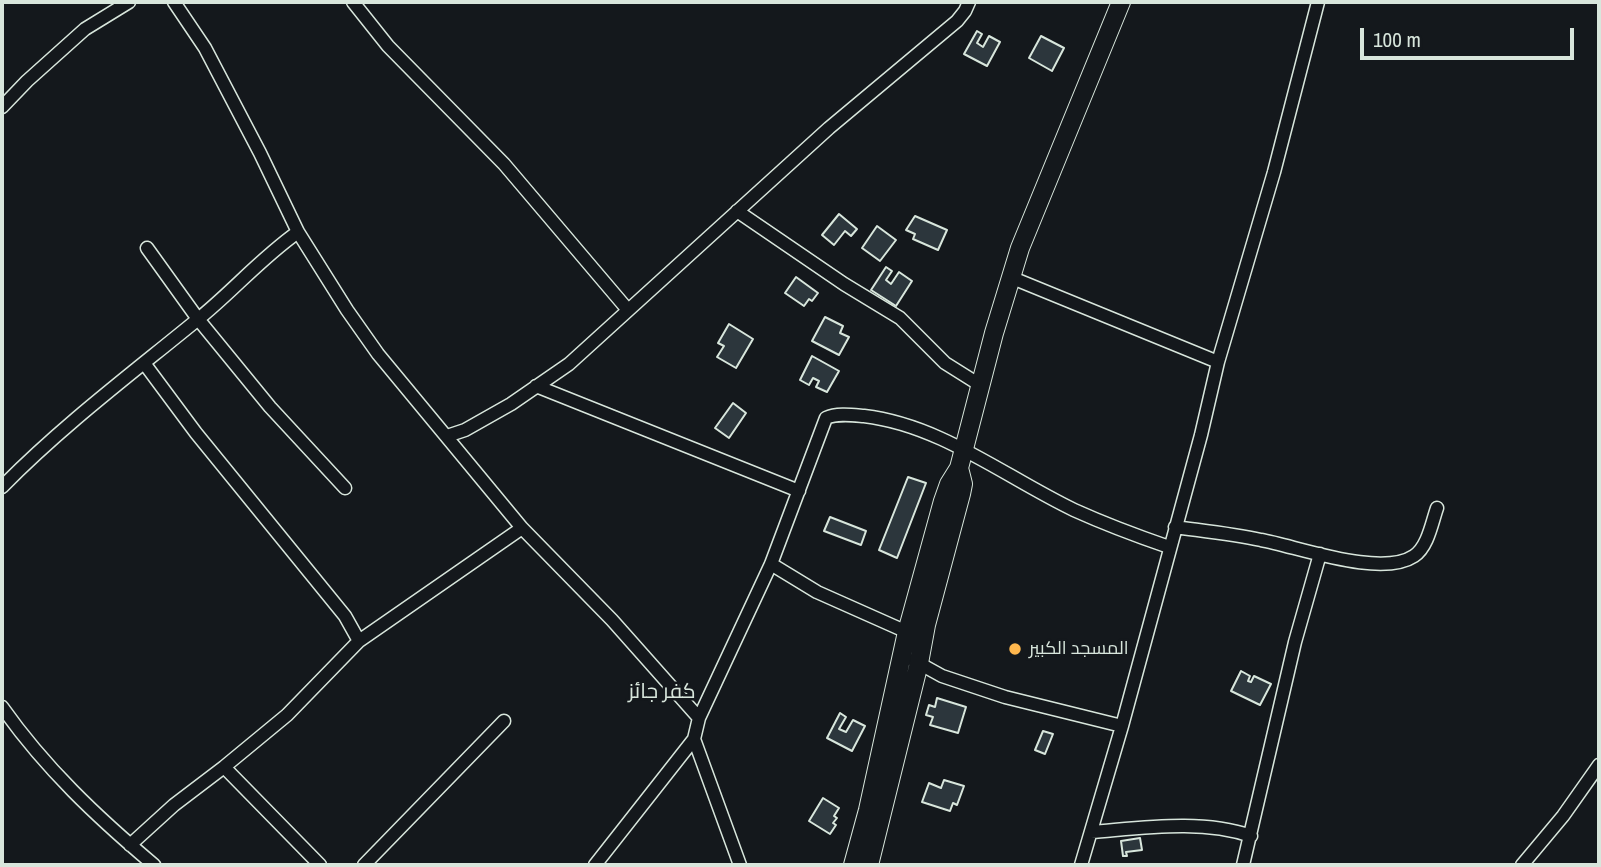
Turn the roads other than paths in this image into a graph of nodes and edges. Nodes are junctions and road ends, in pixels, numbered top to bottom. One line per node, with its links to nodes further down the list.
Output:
1 (129, 2): 7 (street)
2 (174, 2): 9 (street)
3 (353, 2): 12 (street)
4 (969, 2): 8 (street)
5 (1121, 2): 11 (street)
6 (1318, 2): 14 (street)
7 (2, 107)
8 (737, 211): 12 (street); 16 (street)
9 (298, 232): 13 (street); 18 (street)
10 (147, 247): 13 (street)
11 (1010, 277): 14 (street); 16 (street)
12 (628, 310): 17 (street)
13 (198, 319): 15 (street); 22 (street)
14 (1218, 362): 25 (street)
15 (144, 363): 21 (street); 31 (street)
16 (980, 385): 19 (street)
17 (536, 386): 18 (street); 23 (street)
18 (447, 436): 26 (street)
19 (964, 450): 20 (street); 23 (street); 27 (street)
20 (959, 468): 30 (street); 33 (street)
21 (2, 487)
22 (345, 488)
23 (799, 491): 29 (street)
24 (1437, 508): 28 (street)
25 (1175, 527): 27 (street); 28 (street)
26 (522, 528): 31 (street); 35 (street)
27 (1169, 547): 37 (street)
28 (1320, 554): 42 (street)
29 (771, 564): 30 (street); 35 (street)
30 (907, 632): 32 (street)
31 (359, 641): 40 (street)
32 (902, 655): 33 (street); 49 (street)
33 (919, 663): 37 (street); 50 (street)
34 (2, 706): 43 (street)
35 (699, 718): 38 (street)
36 (504, 720): 46 (street)
37 (1122, 726): 41 (street)
38 (694, 739): 47 (street); 48 (street)
39 (1599, 765): 53 (street)
40 (225, 767): 43 (street); 45 (street)
41 (1091, 832): 42 (street); 51 (street)
42 (1251, 836): 52 (street)
43 (130, 845): 44 (street)
44 (154, 865)
45 (320, 865)
46 (364, 865)
47 (594, 865)
48 (740, 865)
49 (853, 865)
50 (869, 865)
51 (1081, 865)
52 (1243, 865)
53 (1522, 865)

